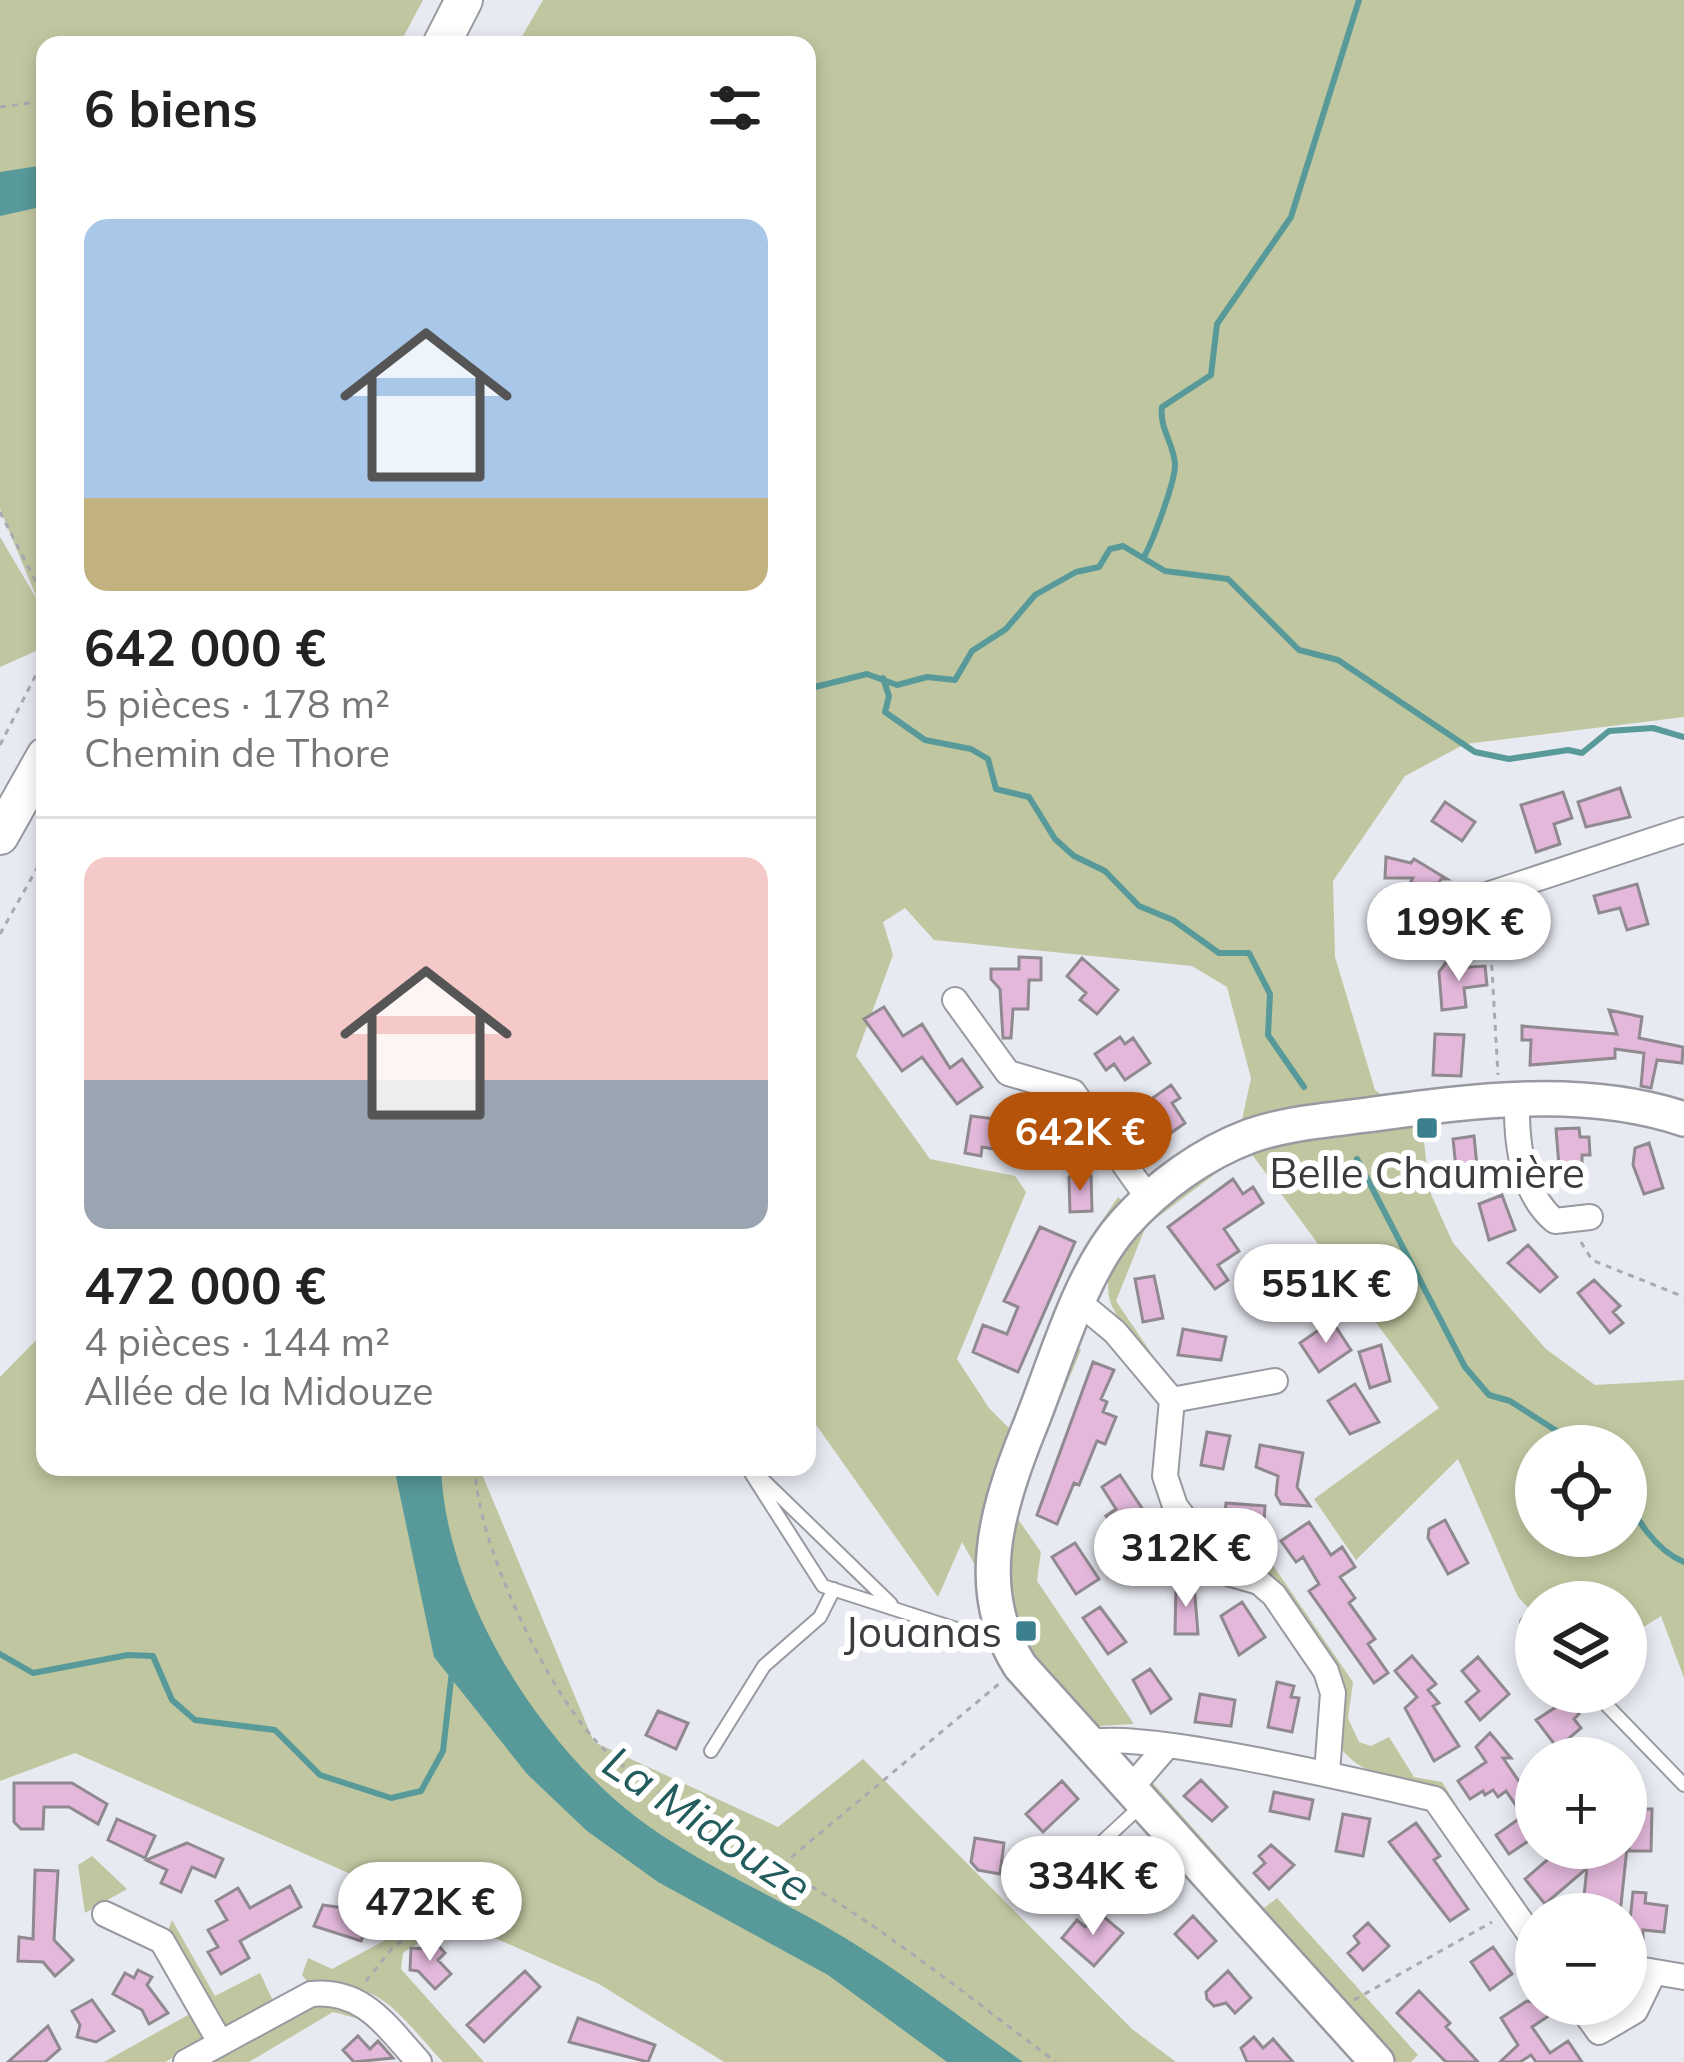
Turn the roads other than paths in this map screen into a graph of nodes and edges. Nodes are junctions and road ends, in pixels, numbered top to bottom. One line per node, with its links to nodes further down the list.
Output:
1 (464, 0): 2 (main road)
2 (446, 36)
3 (36, 772): 5 (main road)
4 (1684, 830): 6 (street)
5 (0, 836)
6 (1487, 895)
7 (955, 1000): 10 (street)
8 (1507, 1101): 9 (street); 10 (street); 11 (street)
9 (1684, 1119)
10 (1149, 1198): 12 (street)
11 (1579, 1218)
12 (1081, 1304): 14 (street); 19 (street)
13 (1275, 1382): 14 (street)
14 (1172, 1400): 24 (street)
15 (754, 1476): 17 (lane)
16 (757, 1476): 18 (lane)
17 (834, 1589): 18 (lane); 23 (lane)
18 (896, 1608): 19 (lane)
19 (1013, 1656): 21 (street)
20 (1614, 1713): 25 (lane)
21 (1086, 1744): 22 (street); 26 (street)
22 (1166, 1747): 24 (street); 26 (street)
23 (711, 1750)
24 (1328, 1773): 28 (street)
25 (1684, 1785)
26 (1136, 1797): 27 (lane); 37 (street)
27 (1061, 1880)
28 (1515, 1912)
29 (105, 1914): 34 (street)
30 (1647, 1971): 31 (street)
31 (1654, 1972): 32 (street); 33 (street)
32 (1684, 1977)
33 (1647, 1987)
34 (220, 2042): 35 (street); 36 (street)
35 (186, 2062)
36 (419, 2062)
37 (1377, 2062)

